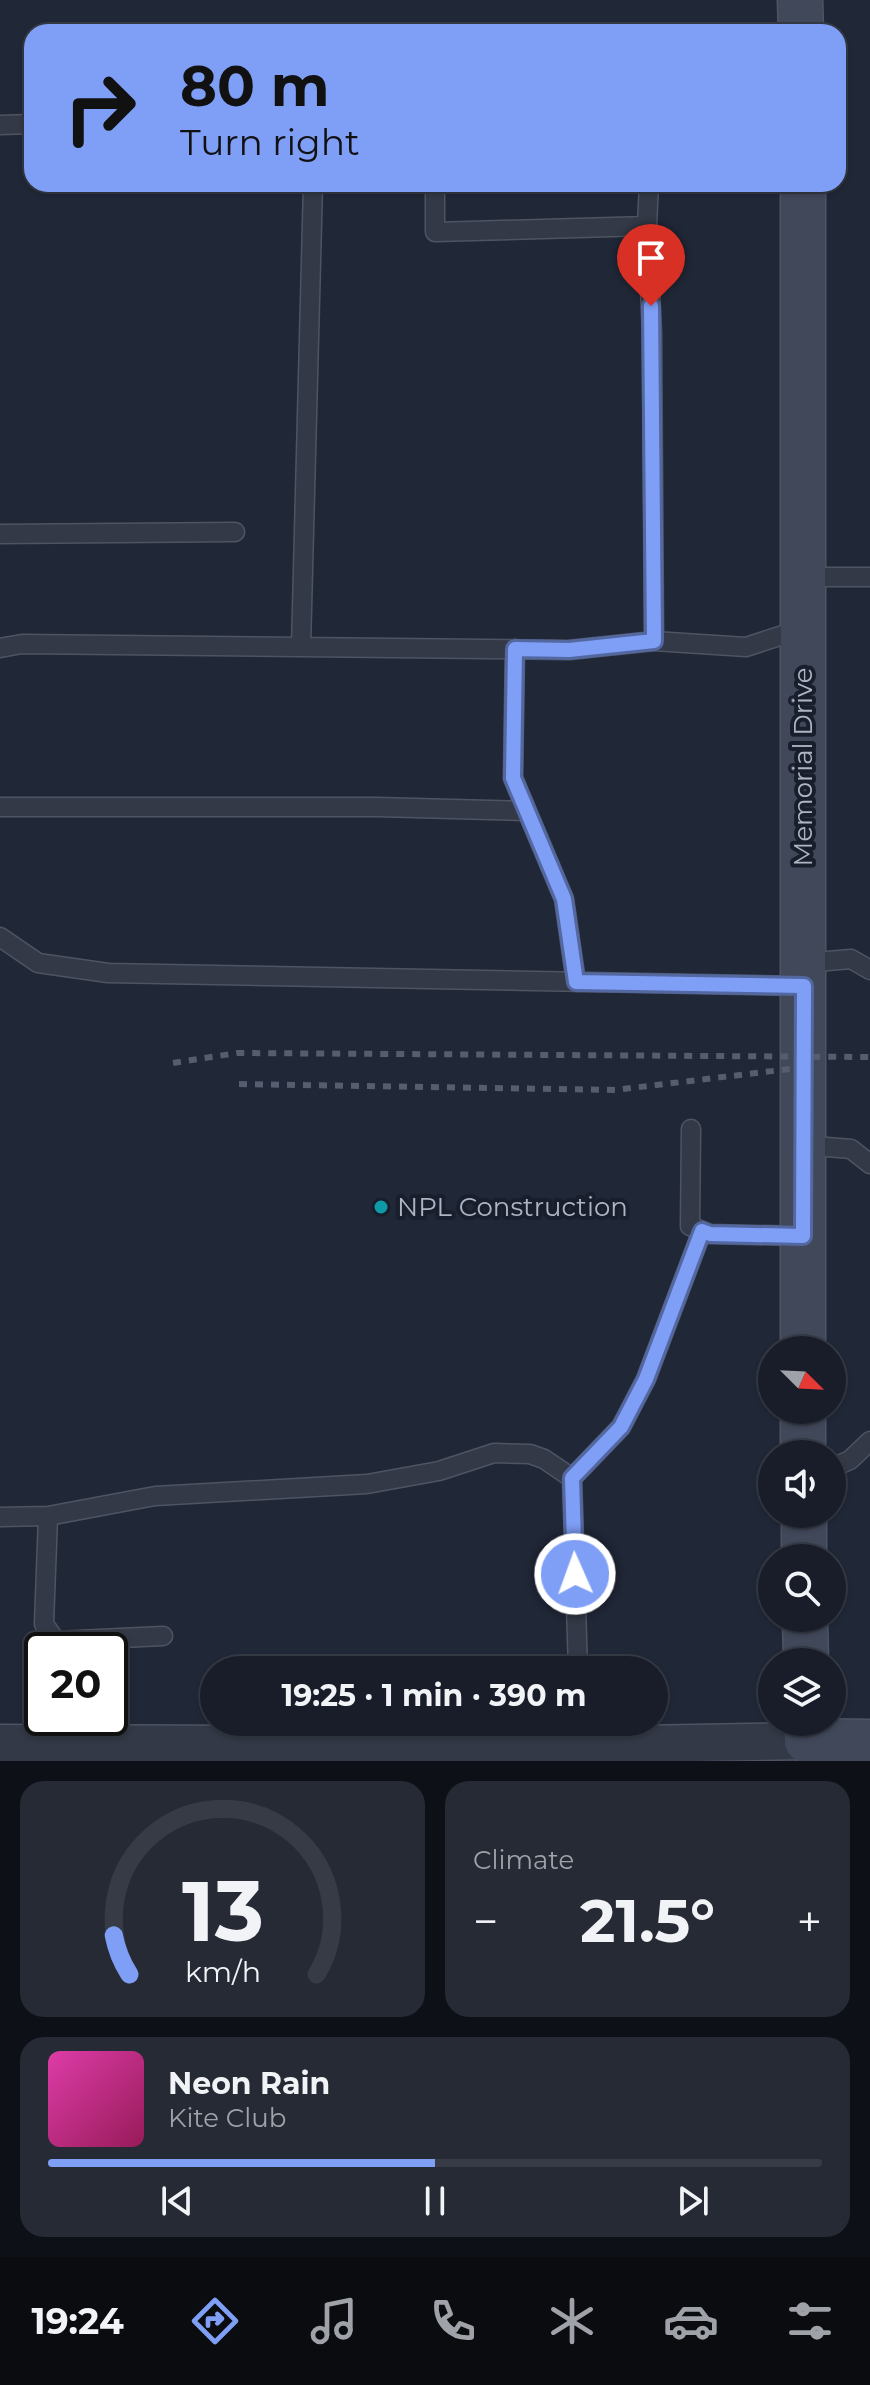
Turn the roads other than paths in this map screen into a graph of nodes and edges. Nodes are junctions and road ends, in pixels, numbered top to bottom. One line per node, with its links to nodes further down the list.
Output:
1 (800, 0): 2 (street)
2 (801, 24)
3 (24, 124): 4 (lane)
4 (0, 125)
5 (313, 192): 16 (lane)
6 (435, 192): 9 (lane)
7 (649, 192): 9 (lane)
8 (803, 192): 12 (street, Memorial Drive)
9 (647, 226): 15 (lane)
10 (235, 532): 11 (lane)
11 (0, 534)
12 (802, 577): 13 (lane); 14 (street, Memorial Drive)
13 (870, 577)
14 (802, 628): 15 (lane); 23 (street, Memorial Drive)
15 (654, 641): 18 (lane)
16 (301, 647): 17 (lane); 18 (lane)
17 (0, 648)
18 (515, 649): 20 (lane)
19 (0, 807): 20 (lane)
20 (527, 811): 24 (lane)
21 (0, 937): 24 (lane)
22 (870, 970): 23 (lane)
23 (804, 974): 24 (lane); 26 (street, Memorial Drive)
24 (576, 982)
25 (691, 1129): 28 (lane)
26 (803, 1145): 27 (lane); 29 (street, Memorial Drive)
27 (870, 1164)
28 (702, 1231): 29 (lane); 33 (lane)
29 (803, 1236): 30 (street, Memorial Drive)
30 (803, 1336)
31 (870, 1441): 32 (lane)
32 (846, 1462)
33 (572, 1478): 34 (lane); 37 (lane)
34 (48, 1516): 35 (lane); 36 (lane)
35 (0, 1517)
36 (163, 1636)
37 (578, 1656)
38 (758, 1732): 39 (street)
39 (668, 1733)
40 (450, 1736): 43 (street)
41 (832, 1736): 42 (street)
42 (870, 1742)
43 (0, 1743)

